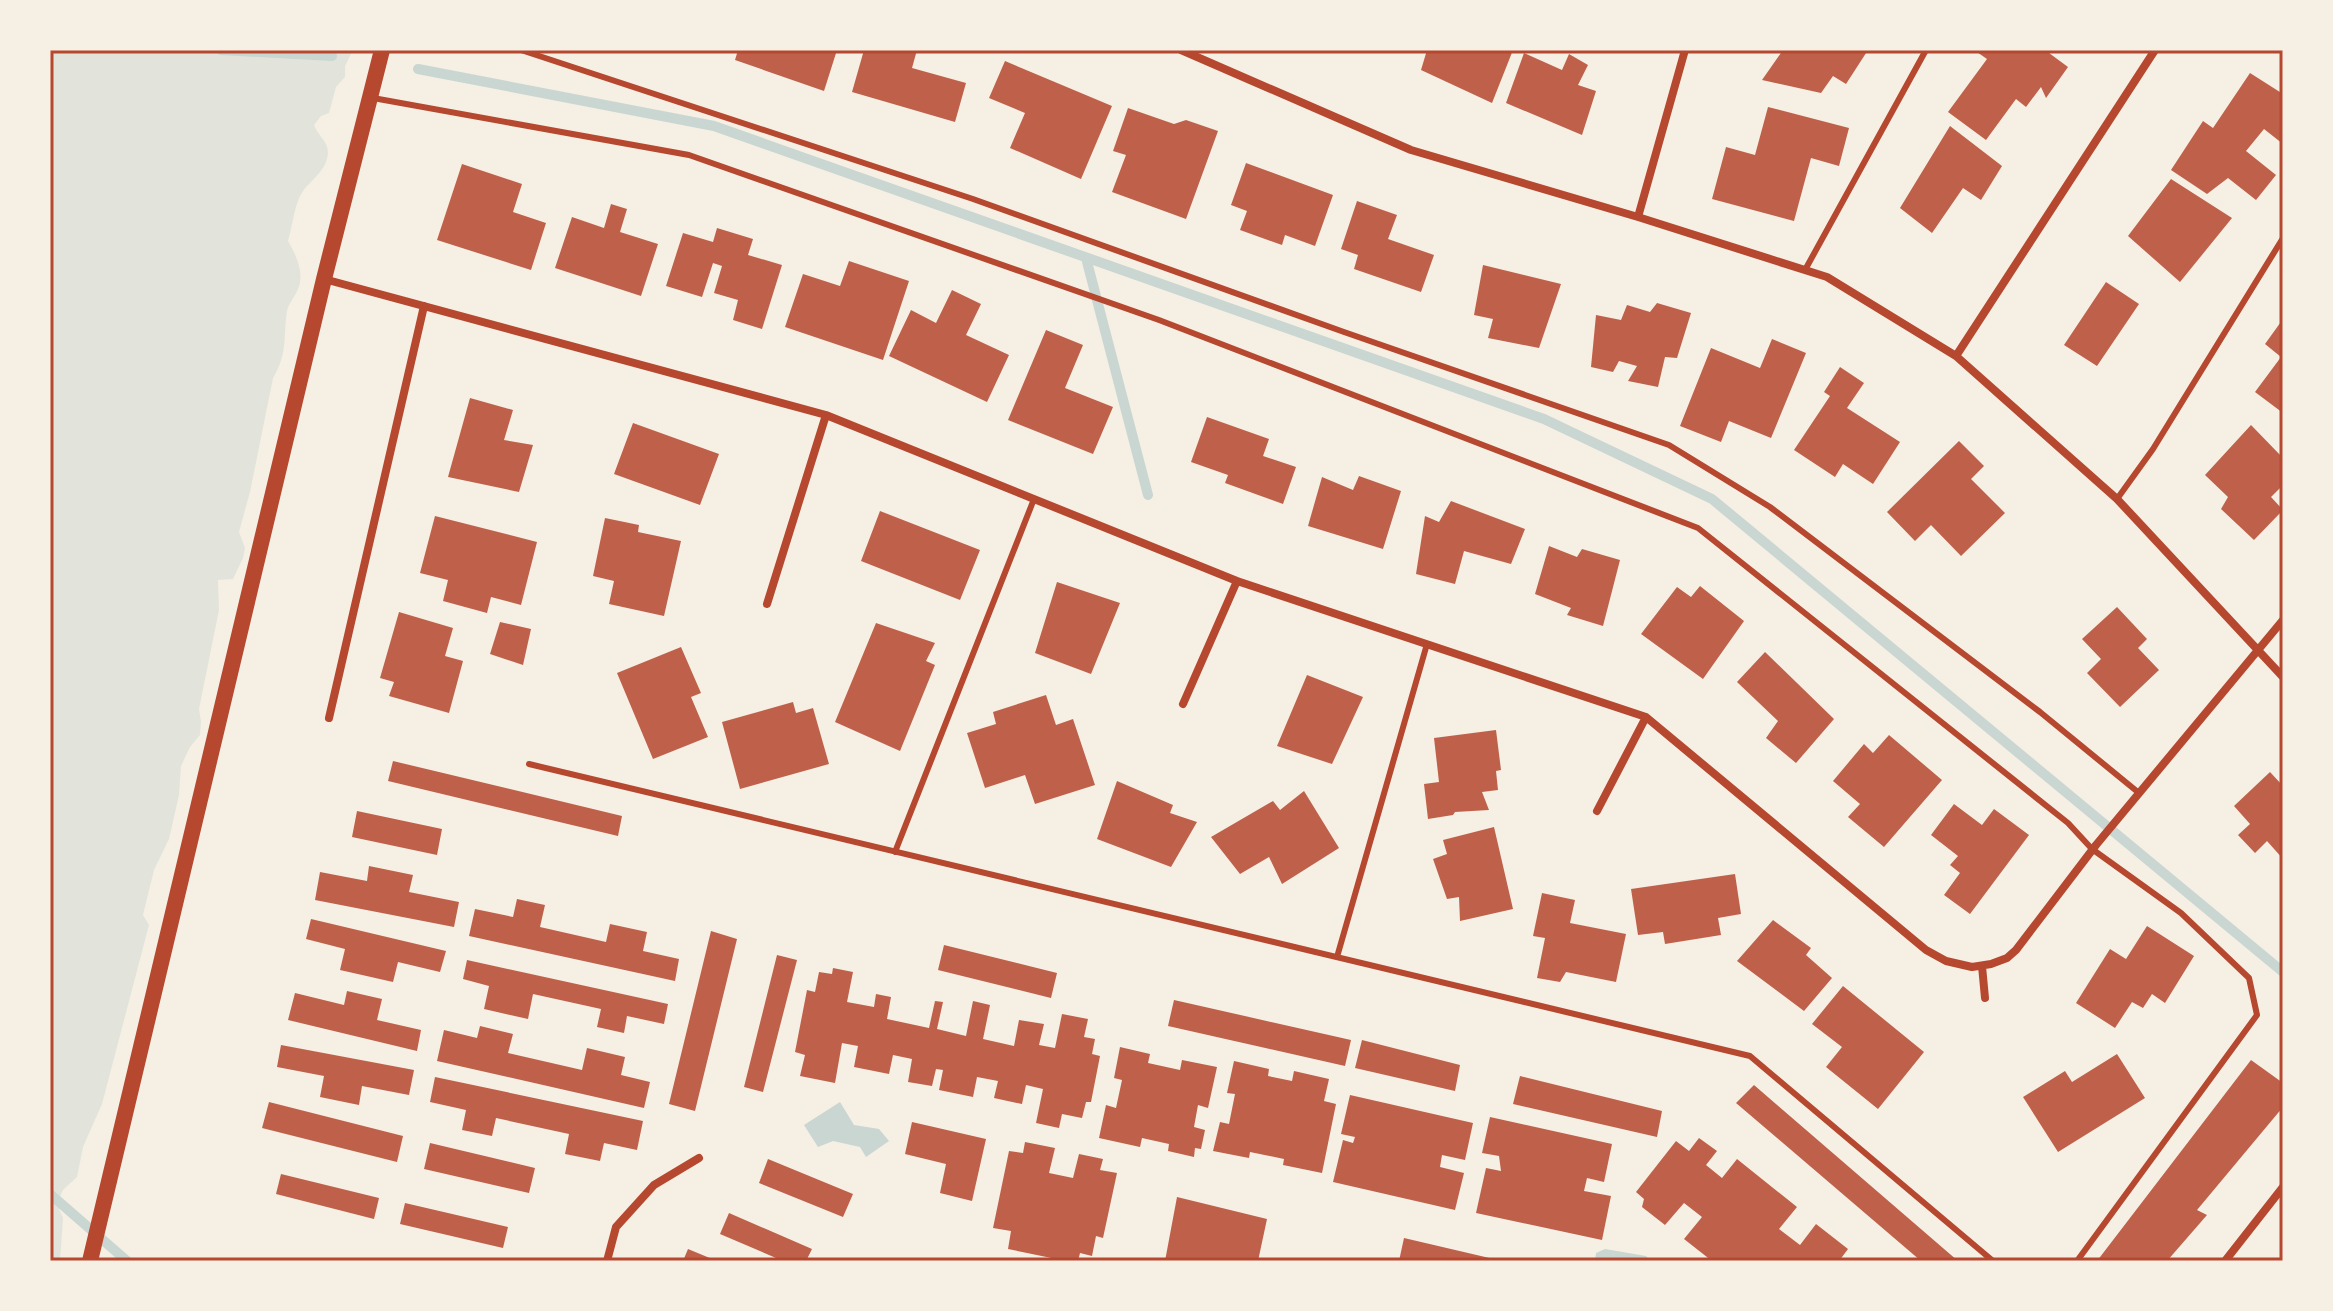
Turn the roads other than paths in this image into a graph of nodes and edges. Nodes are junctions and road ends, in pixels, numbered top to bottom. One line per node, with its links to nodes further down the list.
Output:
1 (382, 50): 7 (main road)
2 (521, 50): 27 (lane)
3 (1181, 50): 8 (street)
4 (1685, 50): 8 (street)
5 (1926, 50): 10 (lane)
6 (2155, 50): 13 (street)
7 (370, 98): 11 (main road); 29 (lane)
8 (1638, 217): 10 (street)
9 (2283, 238): 16 (lane)
10 (1805, 270): 13 (street)
11 (324, 279): 12 (street); 36 (main road)
12 (424, 306): 14 (street); 25 (street)
13 (1956, 356): 16 (street)
14 (826, 415): 15 (street); 18 (street)
15 (1034, 499): 17 (street); 30 (lane)
16 (2117, 499): 21 (street)
17 (1237, 581): 20 (street); 23 (street)
18 (767, 604)
19 (2283, 620): 21 (street)
20 (1427, 644): 24 (street); 31 (lane)
21 (2259, 651): 22 (street); 27 (street)
22 (2283, 677)
23 (1183, 704)
24 (1646, 717): 28 (street); 32 (street)
25 (329, 718)
26 (529, 764): 30 (lane)
27 (2139, 793): 29 (street)
28 (1597, 811)
29 (2094, 847): 32 (street); 39 (lane)
30 (895, 852): 31 (lane)
31 (1337, 957): 38 (lane)
32 (1982, 966): 33 (street)
33 (1985, 998)
34 (699, 1158): 37 (street)
35 (2283, 1187): 40 (street)
36 (90, 1261)
37 (607, 1261)
38 (1993, 1261)
39 (2077, 1261)
40 (2225, 1261)

